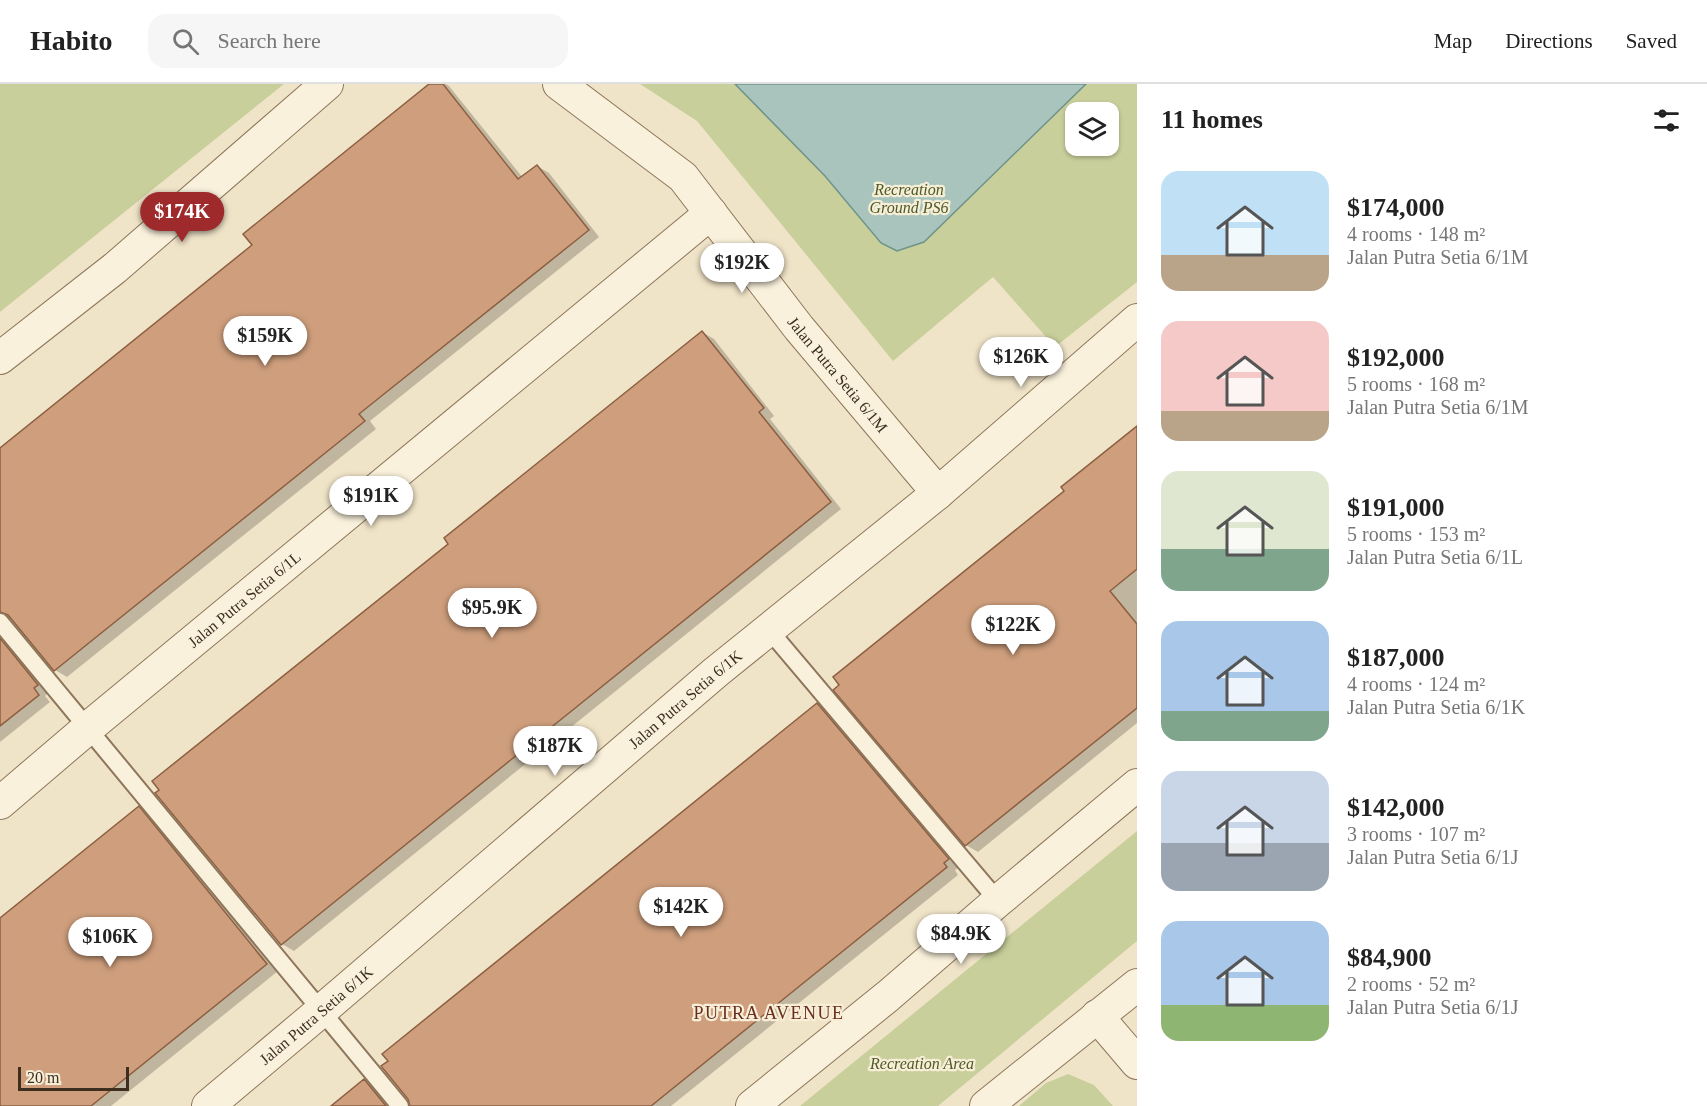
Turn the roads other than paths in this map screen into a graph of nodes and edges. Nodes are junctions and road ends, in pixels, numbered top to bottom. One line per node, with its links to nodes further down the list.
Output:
1 (327, 84): 5 (street)
2 (559, 84): 3 (street, Jalan Putra Setia 6/1M)
3 (711, 213): 6 (street, Jalan Putra Setia 6/1M); 9 (street, Jalan Putra Setia 6/1L)
4 (1137, 320): 6 (street, Jalan Putra Setia 6/1K)
5 (0, 358)
6 (938, 493): 8 (street, Jalan Putra Setia 6/1K)
7 (0, 622): 9 (lane)
8 (769, 630): 12 (lane); 14 (street, Jalan Putra Setia 6/1K)
9 (88, 728): 11 (street, Jalan Putra Setia 6/1L); 14 (lane)
10 (1137, 785): 12 (street)
11 (0, 803)
12 (998, 901): 19 (street)
13 (1137, 985): 15 (street)
14 (321, 1011): 17 (street, Jalan Putra Setia 6/1K); 18 (lane)
15 (1097, 1016): 16 (street); 20 (street)
16 (1137, 1063)
17 (208, 1106)
18 (400, 1106)
19 (752, 1106)
20 (986, 1106)

